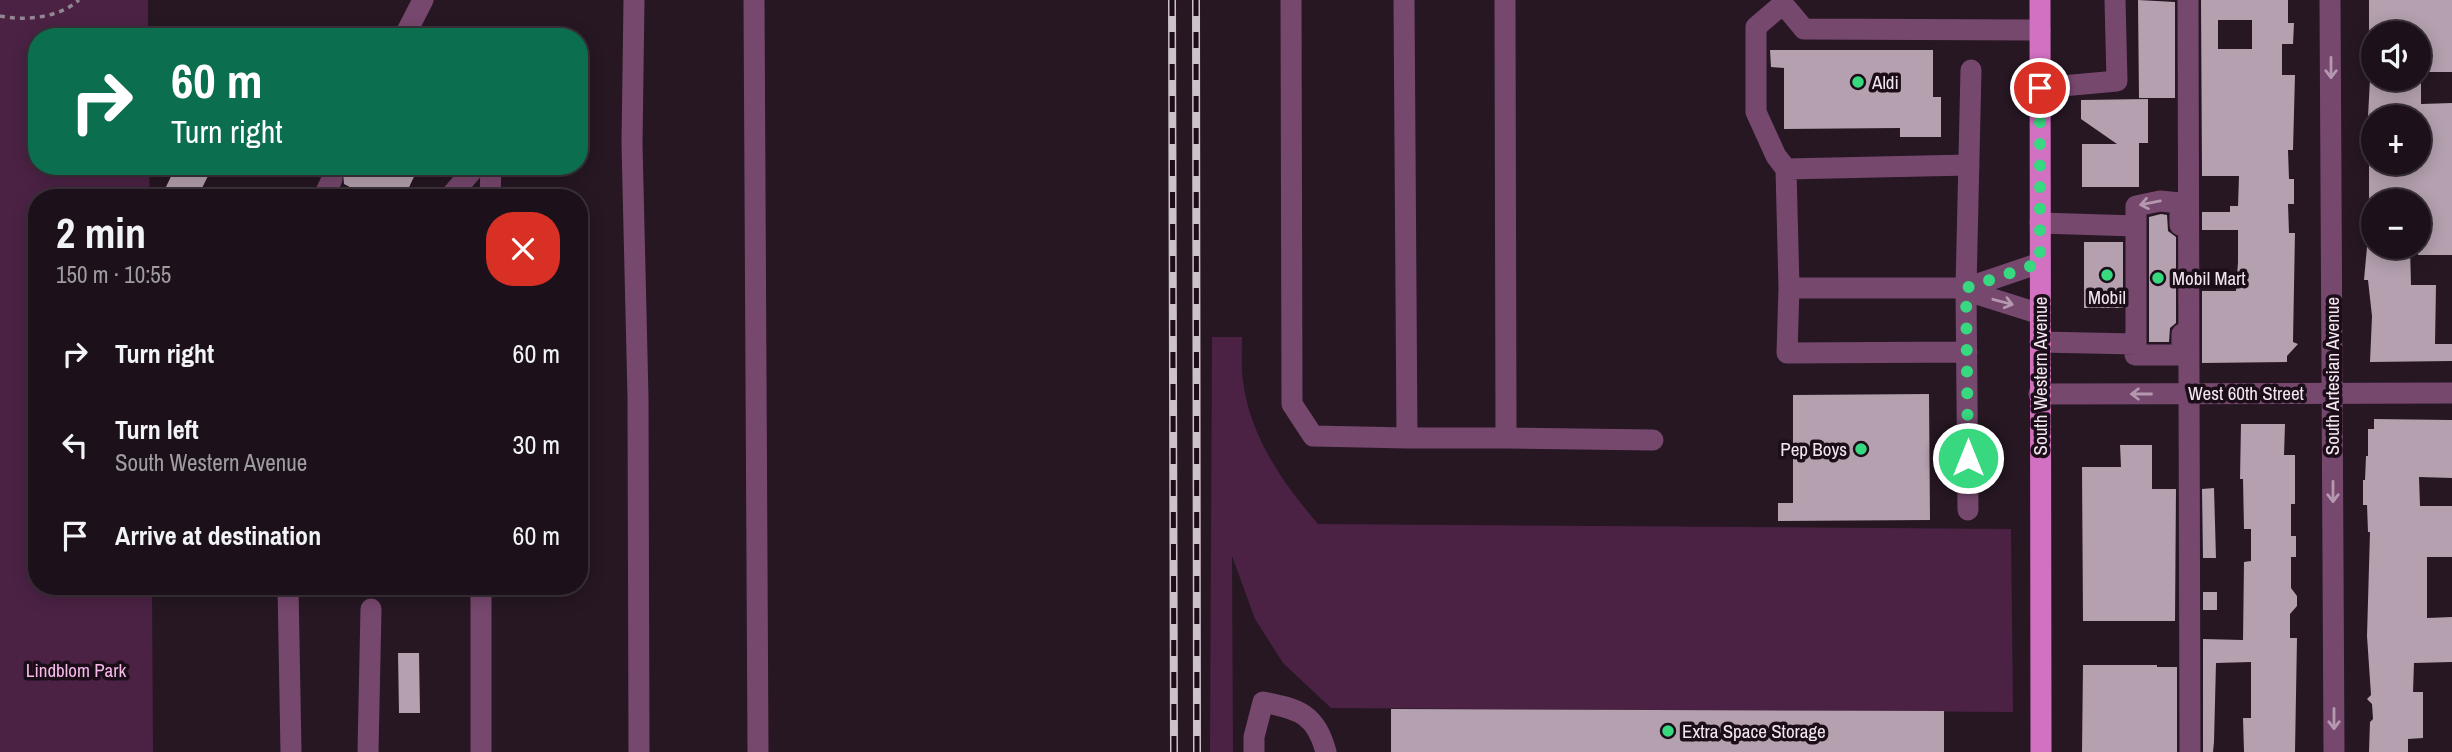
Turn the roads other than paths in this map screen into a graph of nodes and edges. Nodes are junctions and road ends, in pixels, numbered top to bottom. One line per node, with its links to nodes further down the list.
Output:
1 (423, 0): 12 (street)
2 (634, 0): 43 (street)
3 (754, 0): 44 (street)
4 (1291, 0): 33 (street)
5 (1404, 0): 33 (street)
6 (1505, 0): 34 (street)
7 (2040, 0): 13 (main road, South Western Avenue)
8 (2115, 0): 15 (street)
9 (2188, 0): 32 (street)
10 (2330, 0): 29 (street, South Artesian Avenue, one-way to 29)
11 (1783, 2): 13 (street); 17 (street)
12 (409, 28)
13 (2040, 30): 15 (main road, South Western Avenue)
14 (1970, 70): 16 (street)
15 (2040, 88): 20 (main road, South Western Avenue)
16 (1969, 165): 17 (street); 24 (street)
17 (1786, 169): 23 (street)
18 (469, 175): 19 (street)
19 (457, 189)
20 (2040, 223): 21 (street); 22 (main road, South Western Avenue)
21 (2136, 226): 27 (street); 27 (street, one-way to 21)
22 (2040, 263): 24 (street); 25 (main road, South Western Avenue)
23 (1789, 288): 24 (street); 28 (street)
24 (1966, 288): 25 (street, one-way to 25); 28 (street)
25 (2040, 314): 26 (main road, South Western Avenue)
26 (2040, 342): 27 (street); 31 (main road, South Western Avenue)
27 (2136, 344)
28 (1967, 352): 36 (street)
29 (2332, 393): 30 (street, West 60th Street); 32 (street, West 60th Street); 49 (street, South Artesian Avenue, one-way to 49)
30 (2452, 393)
31 (2039, 394): 32 (street, West 60th Street, one-way to 31); 47 (main road, South Western Avenue)
32 (2189, 394): 48 (street)
33 (1407, 438): 34 (street)
34 (1506, 438): 35 (street)
35 (1653, 440)
36 (1968, 510)
37 (288, 595): 40 (street)
38 (481, 595): 42 (street)
39 (371, 609): 41 (street)
40 (291, 752)
41 (368, 752)
42 (481, 752)
43 (639, 752)
44 (758, 752)
45 (1254, 752): 46 (street)
46 (1326, 752)
47 (2041, 752)
48 (2190, 752)
49 (2334, 752)

